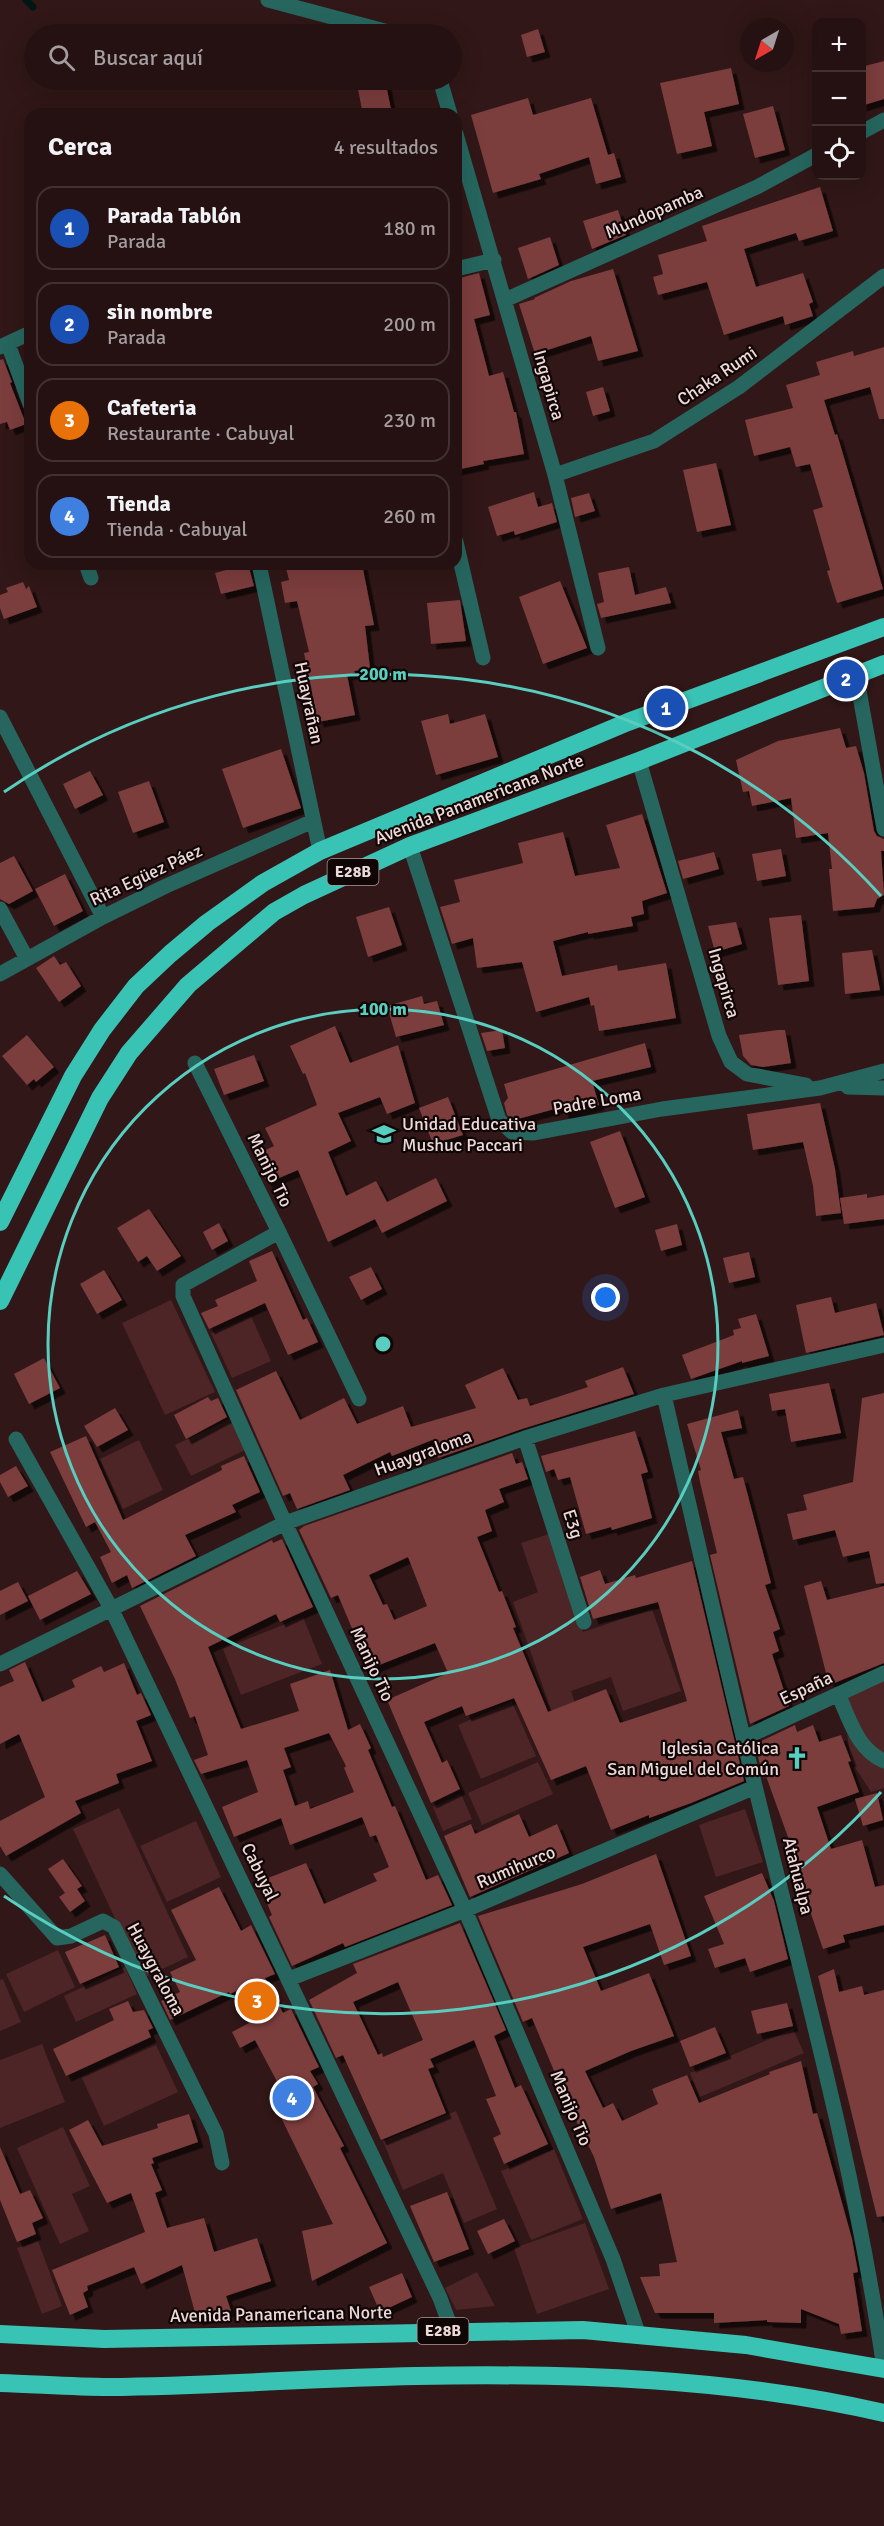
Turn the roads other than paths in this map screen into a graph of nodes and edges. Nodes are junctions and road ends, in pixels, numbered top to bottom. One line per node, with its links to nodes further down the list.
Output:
1 (268, 0): 2 (street)
2 (358, 24)
3 (443, 90): 4 (street)
4 (448, 108)
5 (884, 120): 6 (street)
6 (866, 129)
7 (462, 154): 9 (street, Ingapirca)
8 (812, 157): 12 (street, Mundopamba)
9 (494, 260): 10 (street); 12 (street, Ingapirca)
10 (462, 268)
11 (884, 276): 16 (street, Chaka Rumi)
12 (505, 300): 16 (street, Ingapirca)
13 (24, 336): 14 (street)
14 (4, 346): 15 (street)
15 (24, 391)
16 (555, 475): 20 (street, Ingapirca)
17 (462, 568): 21 (street)
18 (260, 570): 26 (street, Huayrañan)
19 (884, 627): 29 (highway, Avenida Panamericana Norte / E28B)
20 (598, 648)
21 (483, 658)
22 (884, 664): 23 (highway, Avenida Panamericana Norte / E28B)
23 (856, 675): 25 (highway, Avenida Panamericana Norte / E28B); 27 (street)
24 (0, 717): 31 (street)
25 (639, 760): 28 (highway, Avenida Panamericana Norte / E28B); 36 (street, Ingapirca)
26 (314, 821): 29 (street, Huayrañan); 31 (street, Rita Egüez Páez)
27 (884, 829)
28 (410, 846): 36 (street, Padre Loma); 40 (highway, Avenida Panamericana Norte / E28B)
29 (320, 851): 38 (highway, Avenida Panamericana Norte / E28B)
30 (0, 909): 32 (street)
31 (102, 917): 32 (street, Rita Egüez Páez)
32 (27, 958): 33 (street, Rita Egüez Páez)
33 (0, 974)
34 (195, 1063): 39 (street, Manijo Tio)
35 (884, 1071): 36 (street, Padre Loma)
36 (820, 1088): 37 (street, Ingapirca)
37 (884, 1088)
38 (0, 1222)
39 (279, 1232): 43 (street); 46 (street, Manijo Tio)
40 (0, 1301)
41 (884, 1345): 42 (street, Huaygraloma)
42 (664, 1395): 44 (street, Huaygraloma); 52 (street, Atahualpa)
43 (359, 1399)
44 (525, 1438): 46 (street, Huaygraloma); 48 (street, E3g)
45 (16, 1439): 47 (street, Cabuyal)
46 (285, 1523): 47 (street, Huaygraloma); 56 (street, Manijo Tio)
47 (111, 1608): 49 (street, Huaygraloma); 57 (street, Cabuyal)
48 (584, 1622)
49 (0, 1664)
50 (884, 1673): 51 (street, España)
51 (838, 1694): 52 (street, España); 53 (street)
52 (744, 1738): 54 (street, Atahualpa)
53 (884, 1761)
54 (755, 1787): 56 (street, Rumihurco); 62 (street, Atahualpa)
55 (0, 1874): 58 (street, Huaygraloma)
56 (465, 1910): 57 (street, Rumihurco); 61 (street, Manijo Tio)
57 (290, 1979): 59 (street, Cabuyal)
58 (222, 2163)
59 (452, 2331): 60 (highway, Avenida Panamericana Norte / E28B); 61 (highway, Avenida Panamericana Norte / E28B)
60 (0, 2334)
61 (639, 2336): 62 (highway, Avenida Panamericana Norte / E28B)
62 (884, 2369)
63 (0, 2383): 64 (highway)
64 (884, 2413)

